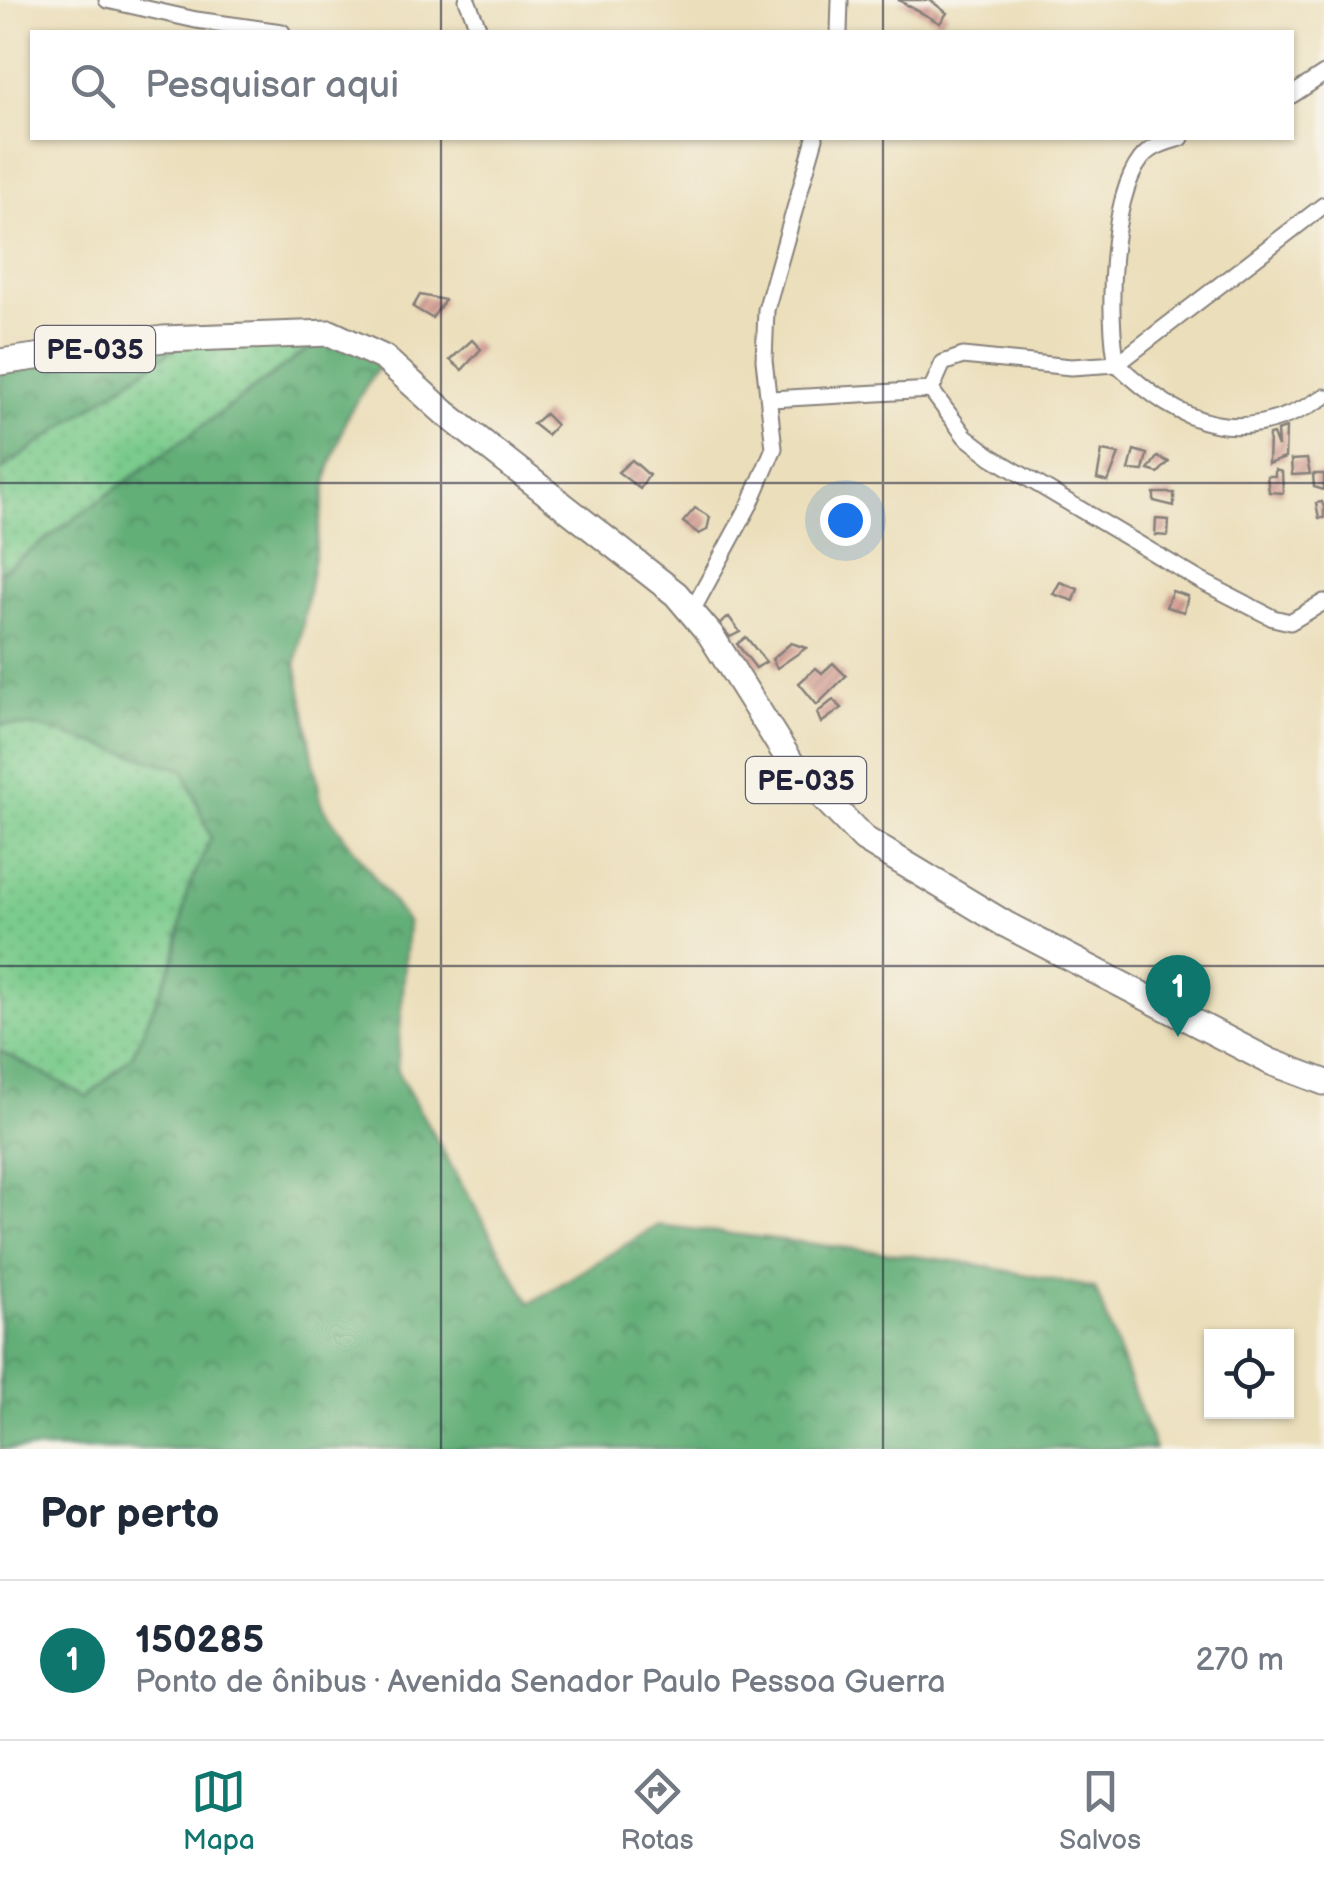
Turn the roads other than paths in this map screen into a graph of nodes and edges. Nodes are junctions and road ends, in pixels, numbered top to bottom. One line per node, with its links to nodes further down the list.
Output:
1 (108, 0): 4 (street)
2 (468, 0): 5 (street)
3 (840, 0): 6 (street)
4 (268, 30)
5 (479, 30)
6 (840, 30)
7 (1324, 74): 8 (street)
8 (1294, 94)
9 (814, 140): 16 (street)
10 (1177, 140): 13 (street)
11 (1324, 205): 13 (street)
12 (0, 362): 18 (main road, PE-035 / PE-035)
13 (1118, 364): 14 (street); 15 (street)
14 (931, 390): 16 (street); 17 (street)
15 (1324, 397)
16 (771, 400): 18 (street)
17 (1324, 602)
18 (692, 611): 19 (main road, PE-035)
19 (1324, 1082)

